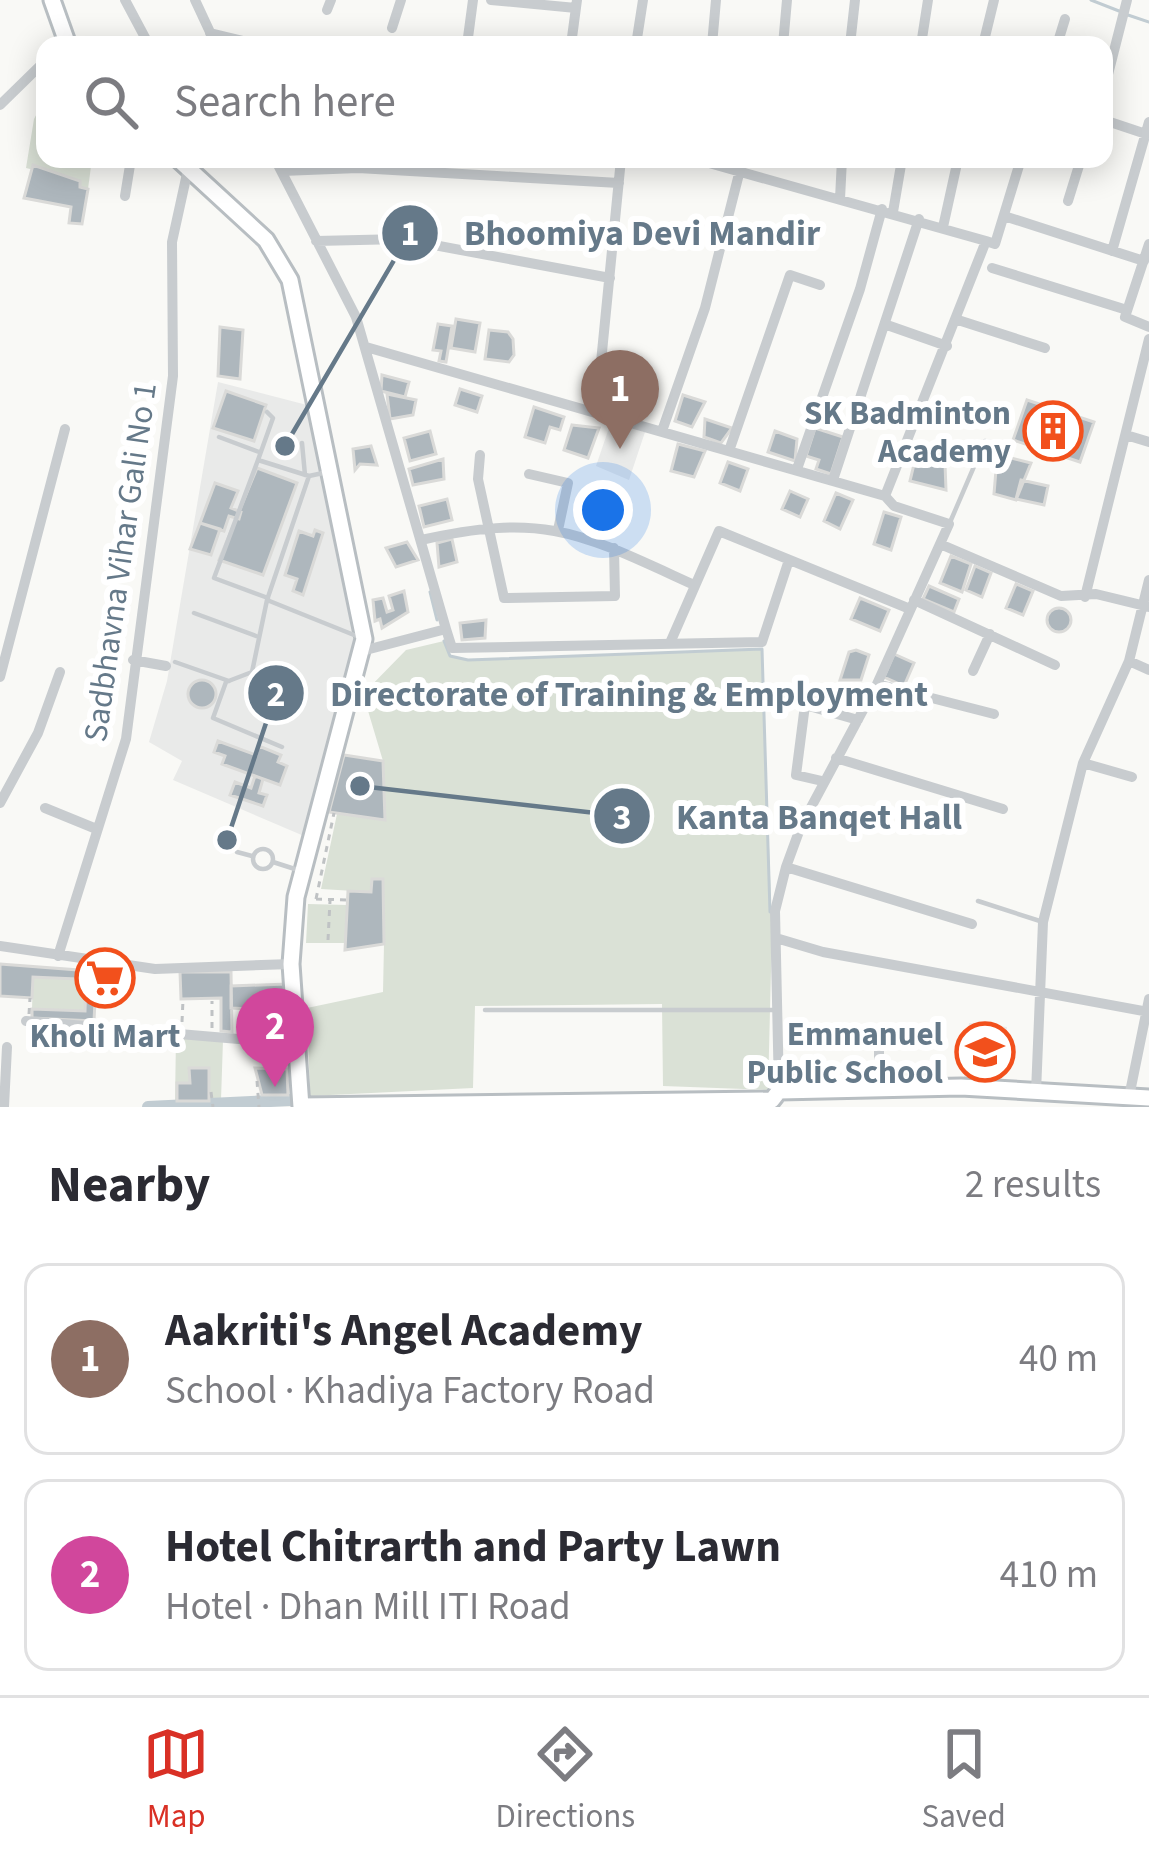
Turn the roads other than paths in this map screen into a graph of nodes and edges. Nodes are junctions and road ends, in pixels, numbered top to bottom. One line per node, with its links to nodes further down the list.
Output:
1 (52, 0): 17 (street)
2 (125, 0): 18 (street)
3 (195, 0): 19 (street)
4 (401, 0): 16 (street)
5 (473, 0): 20 (street)
6 (491, 0): 13 (street)
7 (643, 0): 22 (street)
8 (716, 0): 23 (street)
9 (787, 0): 24 (street)
10 (854, 0): 25 (street)
11 (928, 0): 26 (street)
12 (994, 0): 27 (street)
13 (577, 4): 21 (street)
14 (1126, 9): 29 (street)
15 (1065, 19): 28 (street)
16 (392, 28)
17 (65, 36)
18 (144, 36)
19 (212, 36)
20 (468, 36)
21 (572, 36)
22 (637, 36)
23 (713, 36)
24 (784, 36)
25 (851, 36)
26 (922, 36)
27 (985, 36)
28 (1060, 36)
29 (1113, 57)
30 (36, 71): 31 (street)
31 (0, 105)
32 (1113, 122): 33 (street)
33 (1147, 128): 58 (street)
34 (129, 168): 48 (street)
35 (182, 168): 109 (street, Sadbhavna Vihar Gali No 1)
36 (187, 168): 85 (street)
37 (280, 168): 55 (street)
38 (358, 168): 47 (street)
39 (620, 168): 47 (street)
40 (734, 168): 46 (street)
41 (842, 168): 49 (street)
42 (899, 168): 51 (street)
43 (956, 168): 54 (street)
44 (1019, 168): 52 (street)
45 (1078, 168): 50 (street)
46 (740, 170): 49 (street); 75 (street)
47 (619, 183): 61 (street)
48 (124, 196)
49 (840, 199): 51 (street)
50 (1068, 201)
51 (887, 210): 53 (street); 84 (street)
52 (1004, 216): 56 (street); 58 (street)
53 (920, 219): 54 (street); 65 (street)
54 (943, 227): 56 (street)
55 (316, 241): 61 (street); 69 (street)
56 (986, 241): 64 (street)
57 (1149, 244): 59 (street)
58 (1112, 251): 59 (street)
59 (1144, 262): 63 (street)
60 (992, 268): 63 (street)
61 (610, 278): 73 (street)
62 (820, 285): 81 (street)
63 (1126, 310): 66 (street)
64 (958, 320): 68 (street); 70 (street)
65 (887, 326): 68 (street); 88 (street)
66 (1149, 327)
67 (1149, 339): 71 (street)
68 (947, 346): 89 (street)
69 (366, 347): 73 (street); 93 (street)
70 (1045, 348)
71 (1144, 385): 76 (street)
72 (267, 412): 83 (lane)
73 (596, 413): 75 (street)
74 (65, 429): 116 (street)
75 (662, 430): 81 (street)
76 (1126, 435): 78 (street); 99 (street)
77 (220, 437): 83 (lane)
78 (1149, 442)
79 (302, 443): 87 (lane)
80 (1012, 447): 90 (lane)
81 (730, 448): 84 (street)
82 (481, 455): 91 (street)
83 (260, 456): 87 (lane); 100 (lane)
84 (797, 469): 88 (street)
85 (328, 472): 87 (lane); 108 (street)
86 (529, 474): 92 (street)
87 (306, 476): 100 (lane)
88 (832, 480): 89 (street)
89 (885, 496): 90 (street)
90 (949, 524): 94 (street)
91 (488, 525): 92 (street); 93 (street); 95 (street)
92 (558, 530): 95 (street)
93 (421, 540): 104 (street)
94 (940, 544): 99 (street); 101 (street)
95 (614, 548): 98 (street)
96 (788, 563): 98 (street); 101 (street); 107 (street)
97 (1149, 580): 102 (street)
98 (692, 584): 107 (street)
99 (1085, 597): 102 (street)
100 (268, 599): 106 (lane); 108 (lane)
101 (912, 605): 105 (street); 118 (street)
102 (1146, 606): 110 (street)
103 (194, 613): 106 (lane)
104 (446, 628): 107 (street); 108 (street)
105 (990, 634): 112 (street); 114 (street)
106 (256, 636): 117 (lane)
107 (670, 644)
108 (363, 645): 134 (street)
109 (133, 660): 111 (street); 129 (street, Sadbhavna Vihar Gali No 1)
110 (1129, 662): 113 (street); 123 (street)
111 (171, 664): 117 (lane)
112 (1055, 664)
113 (1149, 670)
114 (973, 671)
115 (60, 672): 126 (street)
116 (0, 677)
117 (229, 681): 121 (lane)
118 (877, 685): 119 (street); 120 (street)
119 (994, 714)
120 (858, 720): 122 (street); 125 (street)
121 (281, 747)
122 (836, 758): 125 (street); 128 (street)
123 (1083, 763): 124 (street); 136 (street)
124 (1132, 777)
125 (822, 781): 133 (street)
126 (0, 803)
127 (45, 808): 129 (street)
128 (1003, 809)
129 (94, 828): 140 (street, Sadbhavna Vihar Gali No 1)
130 (238, 852): 131 (lane)
131 (253, 856): 132 (lane); 132 (lane)
132 (273, 862): 134 (lane)
133 (786, 867): 137 (street); 138 (street)
134 (301, 871): 141 (street)
135 (978, 901): 136 (lane)
136 (1043, 922): 142 (street)
137 (972, 924)
138 (776, 938): 142 (street); 145 (street)
139 (0, 946): 140 (street)
140 (58, 956): 141 (street)
141 (291, 964): 148 (street)
142 (1042, 992): 143 (street); 151 (street)
143 (1148, 1008): 152 (street)
144 (485, 1010): 145 (lane)
145 (777, 1010): 154 (street)
146 (26, 1021): 148 (street)
147 (879, 1030): 150 (street)
148 (297, 1044): 156 (street)
149 (7, 1047): 155 (street)
150 (879, 1087): 151 (street); 154 (street)
151 (1036, 1092): 152 (street)
152 (1129, 1097): 153 (street)
153 (1149, 1098)
154 (774, 1099): 157 (street)
155 (4, 1107)
156 (301, 1107): 157 (street)
157 (392, 1107)

